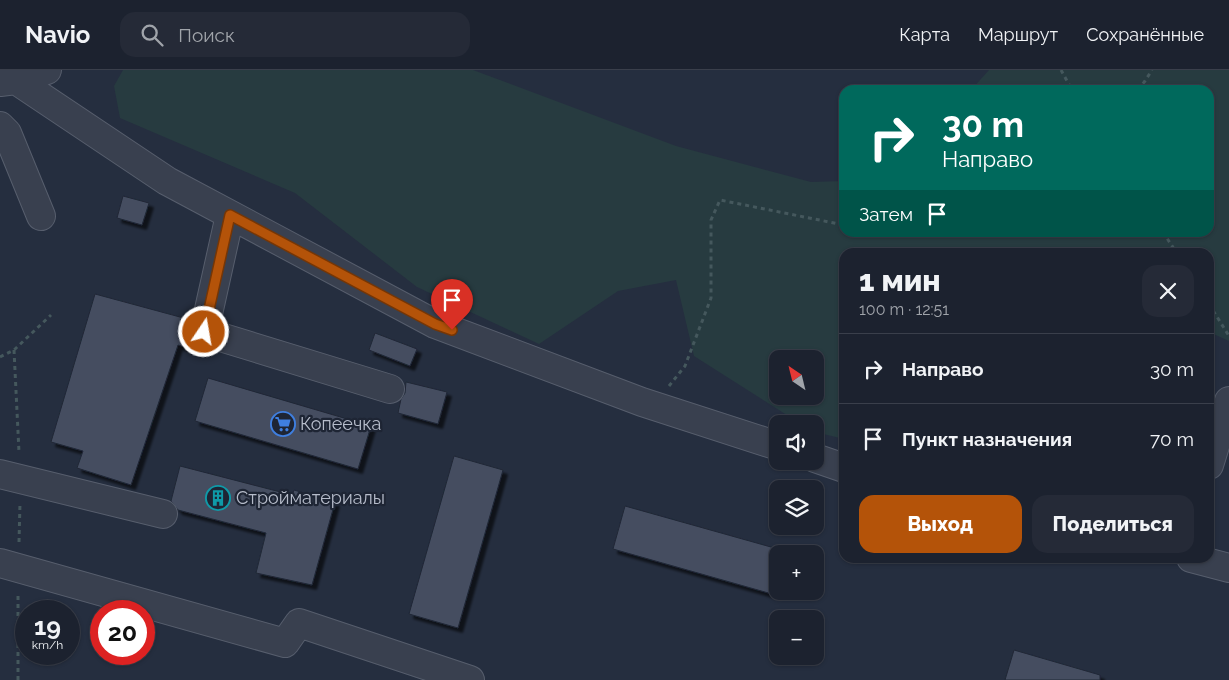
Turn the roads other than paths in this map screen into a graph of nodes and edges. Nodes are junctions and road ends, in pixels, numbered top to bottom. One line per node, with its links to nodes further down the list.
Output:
1 (47, 70): 2 (lane)
2 (8, 81): 4 (lane)
3 (0, 126): 5 (lane)
4 (230, 215): 6 (lane); 8 (lane)
5 (41, 216)
6 (390, 389)
7 (1229, 401): 9 (lane)
8 (769, 443)
9 (1214, 449)
10 (824, 461): 11 (lane)
11 (839, 466)
12 (10, 476): 13 (lane)
13 (163, 514)
14 (1210, 563): 16 (lane)
15 (9, 565): 17 (lane)
16 (1229, 568)
17 (470, 680)

